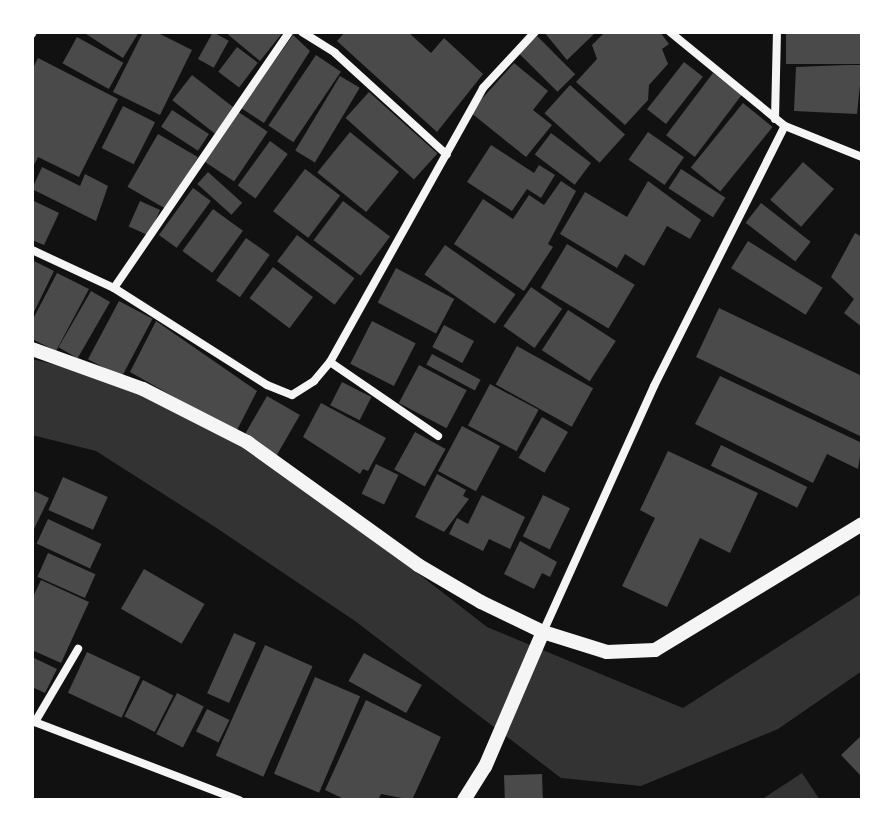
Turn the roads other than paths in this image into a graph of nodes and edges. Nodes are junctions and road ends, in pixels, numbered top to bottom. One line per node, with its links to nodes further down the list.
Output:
1 (289, 32): 11 (street)
2 (302, 32): 8 (street)
3 (535, 32): 8 (street)
4 (670, 32): 6 (street)
5 (777, 32): 6 (street)
6 (775, 119): 7 (street)
7 (785, 126): 9 (street); 16 (street)
8 (447, 155): 13 (street)
9 (862, 157)
10 (32, 250): 11 (street)
11 (114, 288): 13 (street)
12 (32, 349): 16 (street)
13 (330, 362): 14 (street)
14 (438, 436)
15 (862, 524): 16 (street)
16 (540, 638): 20 (street)
17 (78, 649): 18 (street)
18 (34, 722): 19 (street)
19 (239, 800)
20 (464, 800)

